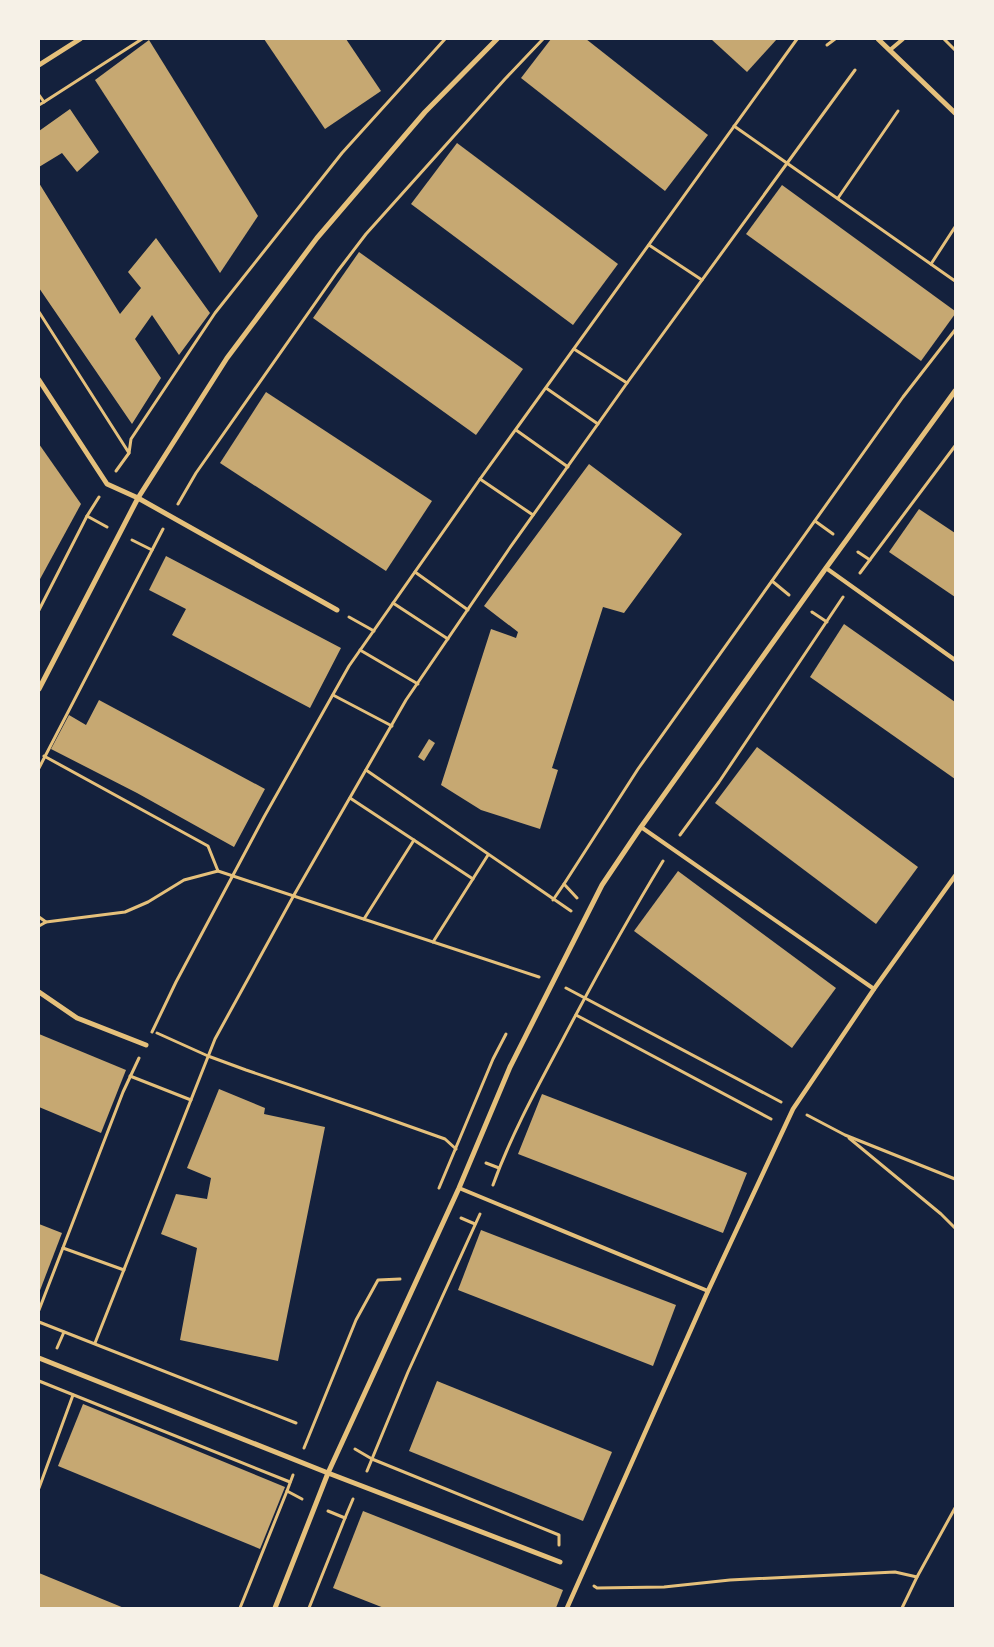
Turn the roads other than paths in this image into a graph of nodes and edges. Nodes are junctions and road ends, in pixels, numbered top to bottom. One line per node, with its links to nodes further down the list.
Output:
1 (80, 39): 6 (street)
2 (497, 39): 10 (street)
3 (878, 39): 5 (street)
4 (903, 39): 5 (lane)
5 (890, 50): 7 (street)
6 (39, 65)
7 (955, 113)
8 (39, 380): 10 (street)
9 (955, 391): 11 (street)
10 (138, 498): 12 (street); 14 (street)
11 (826, 568): 13 (lane); 15 (street)
12 (337, 610)
13 (955, 660)
14 (39, 689)
15 (641, 827): 17 (lane); 20 (street)
16 (955, 876): 17 (street)
17 (874, 989): 21 (street)
18 (39, 992): 19 (street)
19 (146, 1045)
20 (459, 1188): 21 (lane); 23 (street)
21 (708, 1291): 26 (street)
22 (39, 1358): 23 (street)
23 (328, 1473): 24 (street); 25 (street)
24 (560, 1562)
25 (275, 1608)
26 (567, 1608)

